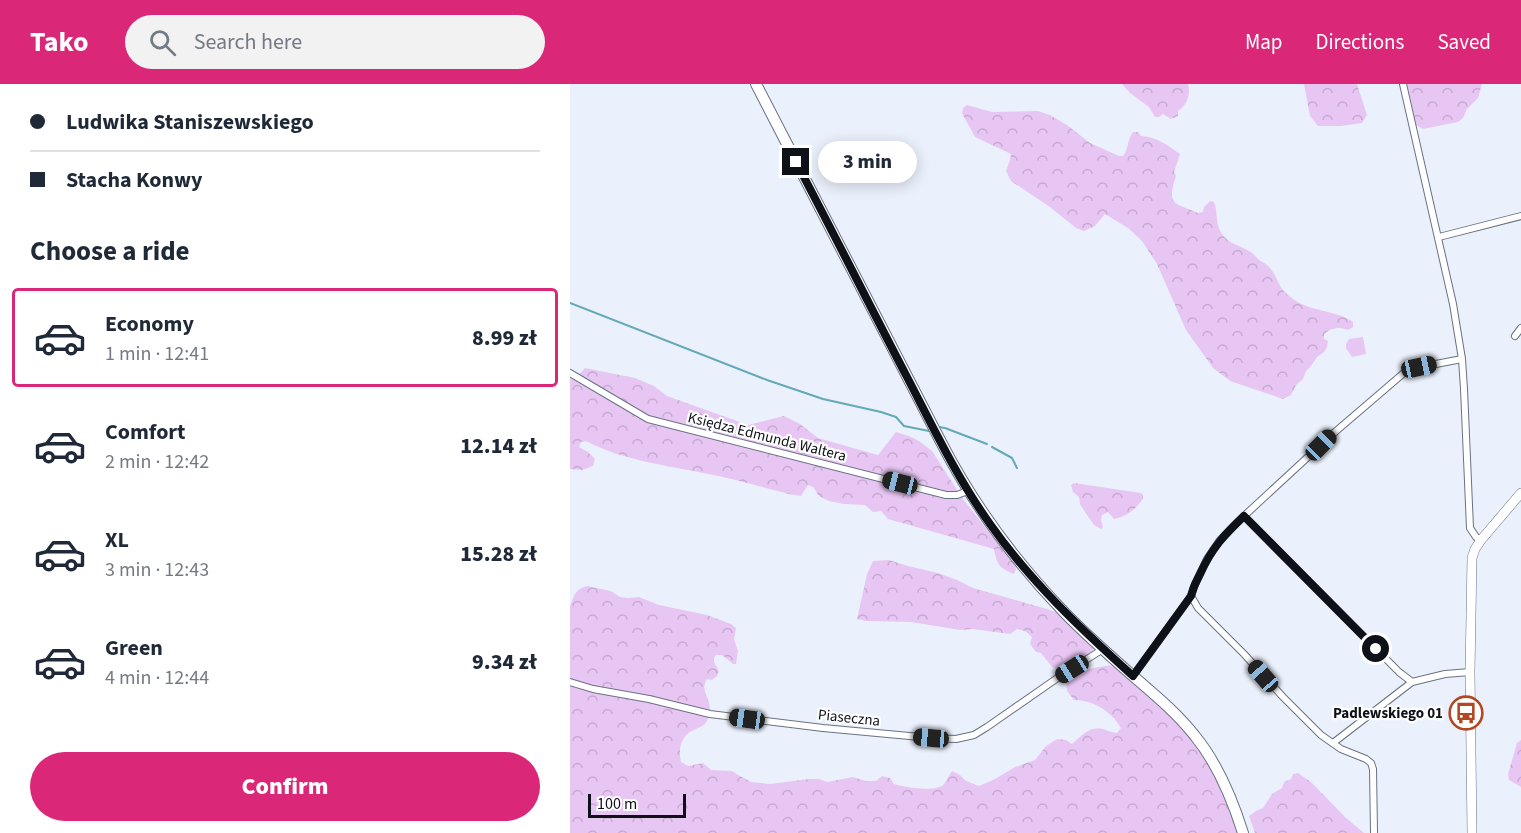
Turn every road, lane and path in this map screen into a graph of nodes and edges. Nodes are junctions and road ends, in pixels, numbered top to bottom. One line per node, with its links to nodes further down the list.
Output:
1 (756, 84): 9 (main road)
2 (1403, 84): 4 (street)
3 (1521, 216): 4 (street)
4 (1439, 237): 7 (street)
5 (1521, 328): 6 (street)
6 (1515, 336)
7 (1462, 359): 11 (street); 12 (street)
8 (570, 373): 9 (street, Księdza Edmunda Waltera)
9 (968, 491): 14 (main road)
10 (1521, 493): 12 (street)
11 (1244, 516): 13 (street); 18 (street)
12 (1481, 540): 15 (street)
13 (1191, 596): 16 (street); 19 (street)
14 (1103, 649): 16 (main road); 17 (street, Piaseczna)
15 (1470, 672): 18 (street); 22 (street)
16 (1133, 676): 21 (main road)
17 (570, 682)
18 (1412, 682): 19 (street)
19 (1333, 743): 20 (street)
20 (1374, 832)
21 (1243, 833)
22 (1472, 833)

